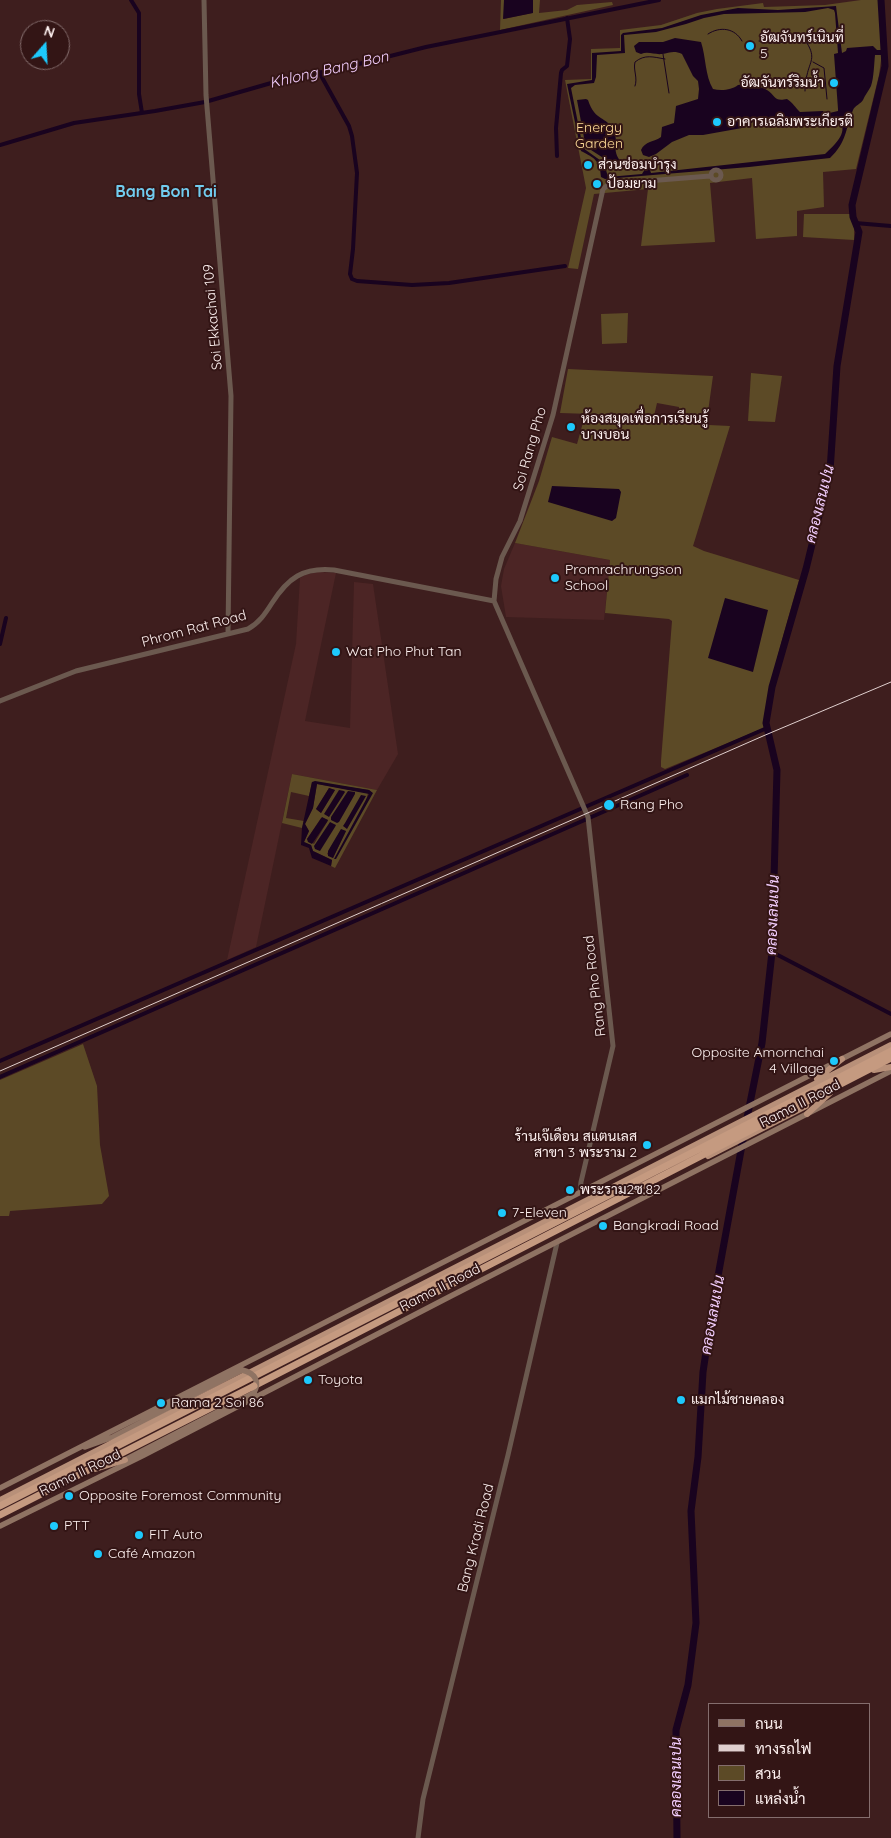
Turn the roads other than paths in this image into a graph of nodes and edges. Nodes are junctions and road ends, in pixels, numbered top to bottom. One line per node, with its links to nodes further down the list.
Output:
1 (204, 0): 4 (street, Soi Ekkachai 109)
2 (710, 176): 3 (street, Soi Rang Pho)
3 (494, 601): 4 (street, Phrom Rat Road); 6 (street, Soi Rang Pho)
4 (228, 633): 5 (street, Phrom Rat Road)
5 (0, 701)
6 (584, 807): 18 (street, Rang Pho Road)
7 (891, 1034): 10 (main road, Rama II Road)
8 (891, 1045): 16 (highway, Rama II Road)
9 (891, 1050): 28 (highway)
10 (842, 1059): 16 (highway); 18 (main road, Rama II Road)
11 (891, 1060): 13 (highway, Rama II Road); 29 (highway, bridge)
12 (891, 1067): 13 (highway)
13 (874, 1070): 15 (highway, Rama II Road)
14 (891, 1071): 17 (main road, Rama II Road)
15 (830, 1093): 17 (highway); 24 (highway, Rama II Road)
16 (769, 1107): 23 (highway, Rama II Road)
17 (807, 1114): 19 (main road, Rama II Road)
18 (580, 1192): 21 (main road, Rama II Road)
19 (557, 1243): 25 (main road, Rama II Road); 31 (street, Bang Kradi Road)
20 (113, 1437): 21 (main road); 22 (main road, bridge); 23 (highway)
21 (69, 1452): 26 (main road, Rama II Road)
22 (125, 1460): 24 (highway); 25 (main road)
23 (76, 1461): 27 (highway, Rama II Road)
24 (83, 1473): 29 (highway, Rama II Road)
25 (88, 1483): 30 (main road, Rama II Road)
26 (0, 1488)
27 (0, 1500)
28 (0, 1506)
29 (0, 1515)
30 (0, 1526)
31 (418, 1838)

